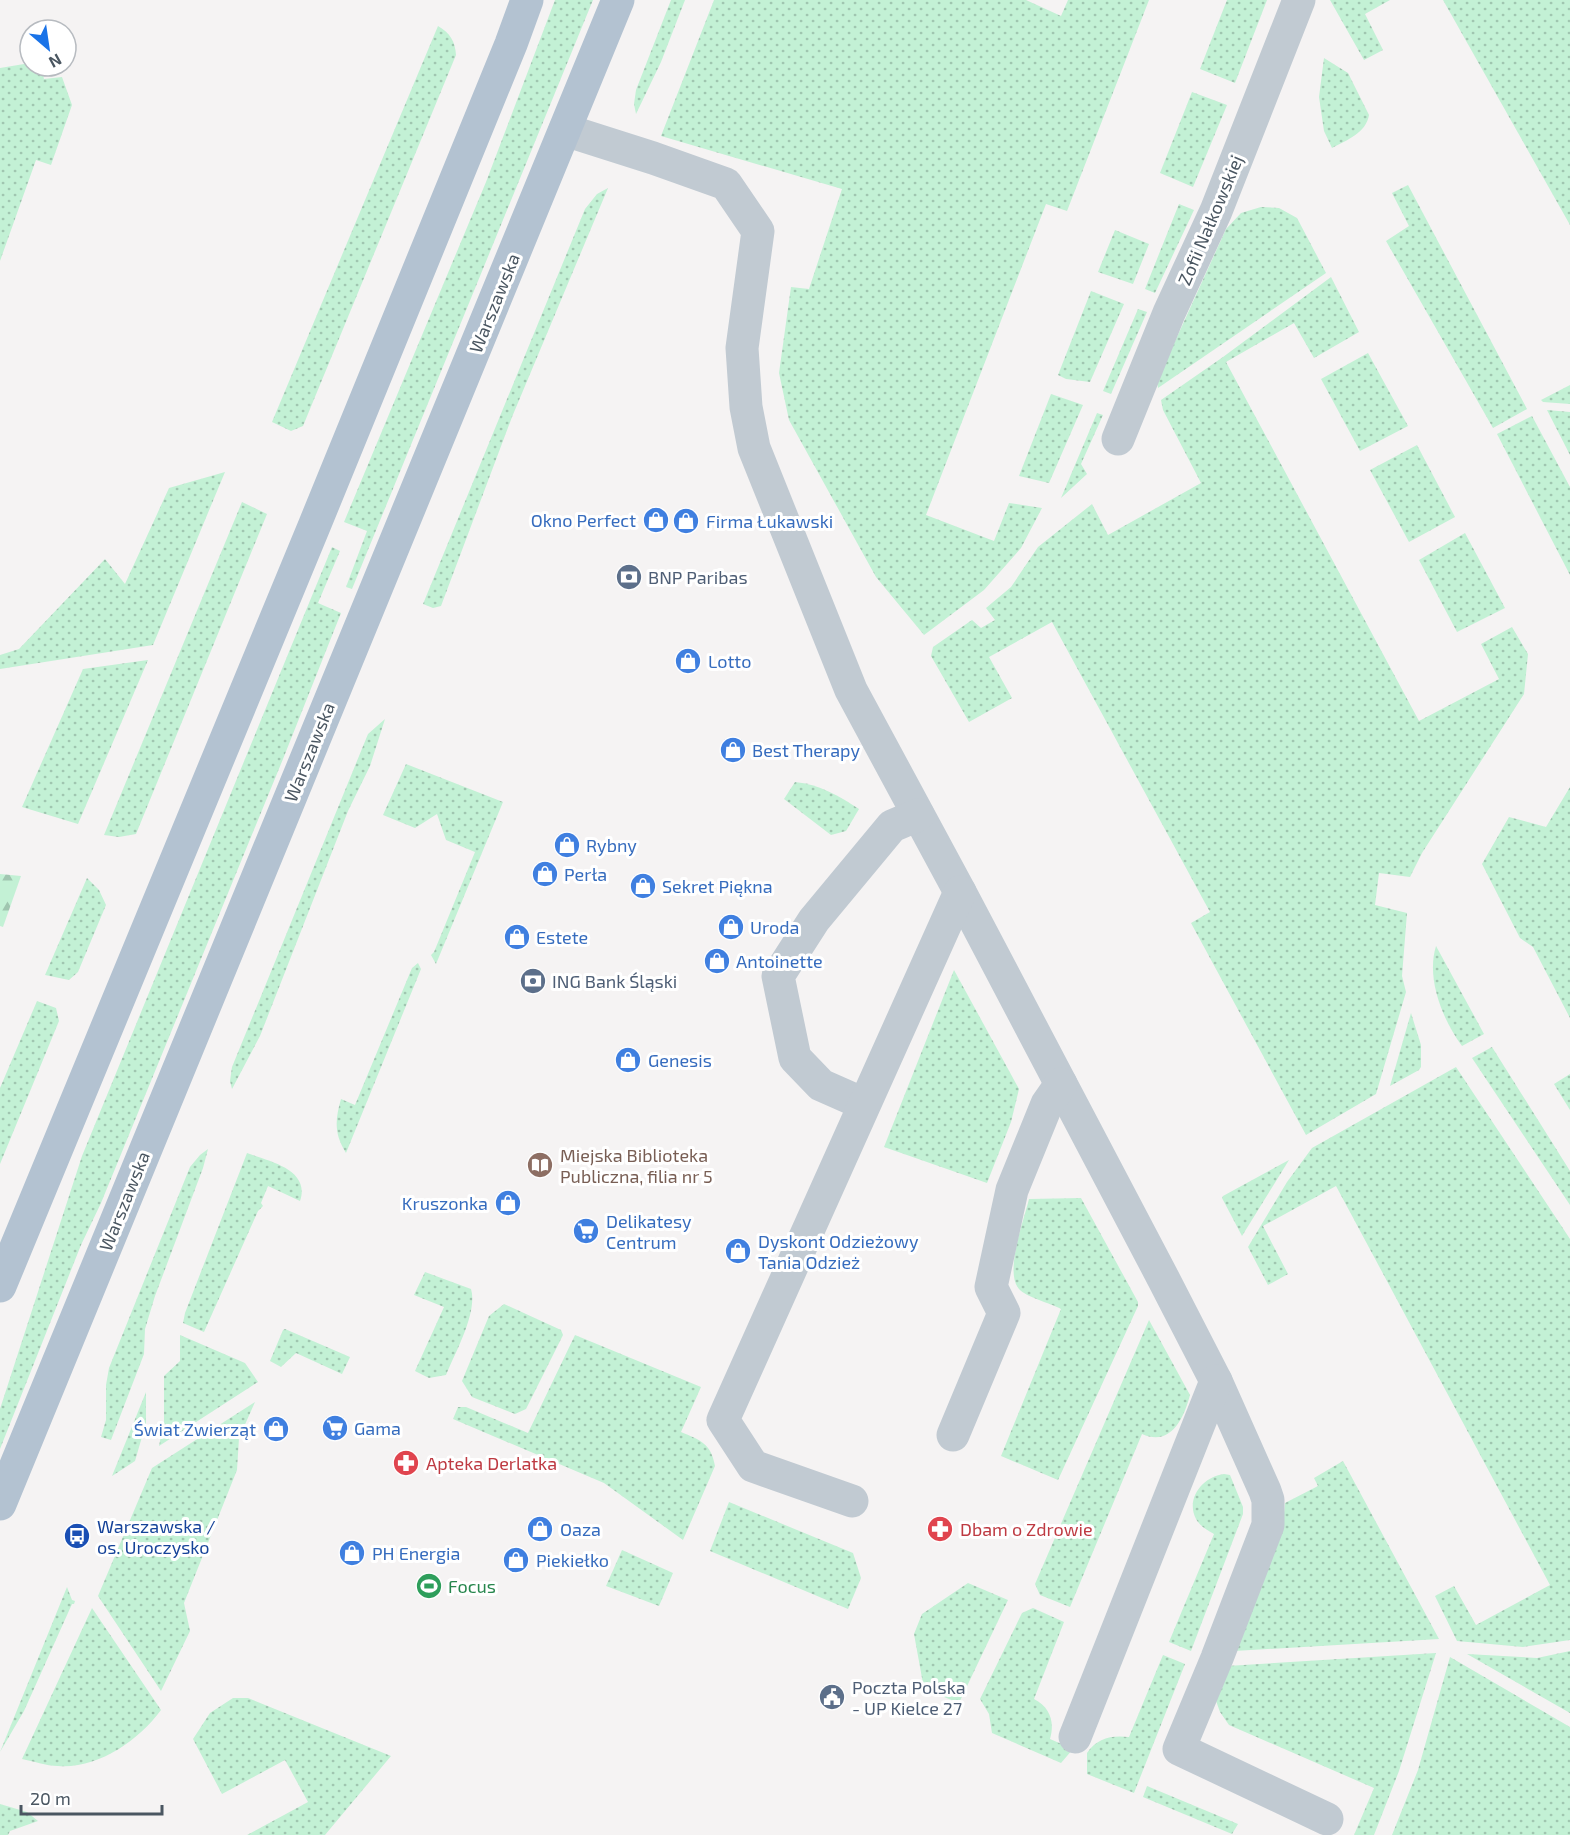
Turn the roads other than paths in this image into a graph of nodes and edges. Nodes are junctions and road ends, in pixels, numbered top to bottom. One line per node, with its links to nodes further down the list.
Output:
1 (527, 0): 10 (main road)
2 (618, 0): 4 (main road, Warszawska)
3 (1299, 0): 5 (street, Zofii Nałkowskiej)
4 (565, 130): 6 (street); 14 (main road, Warszawska)
5 (1118, 439)
6 (918, 815): 7 (street); 9 (street)
7 (960, 892): 8 (street); 9 (street)
8 (1061, 1084): 11 (street); 12 (street)
9 (864, 1104): 13 (street)
10 (0, 1286)
11 (1216, 1381): 15 (street); 16 (street)
12 (953, 1435)
13 (852, 1501)
14 (0, 1504)
15 (1075, 1737)
16 (1327, 1819)

